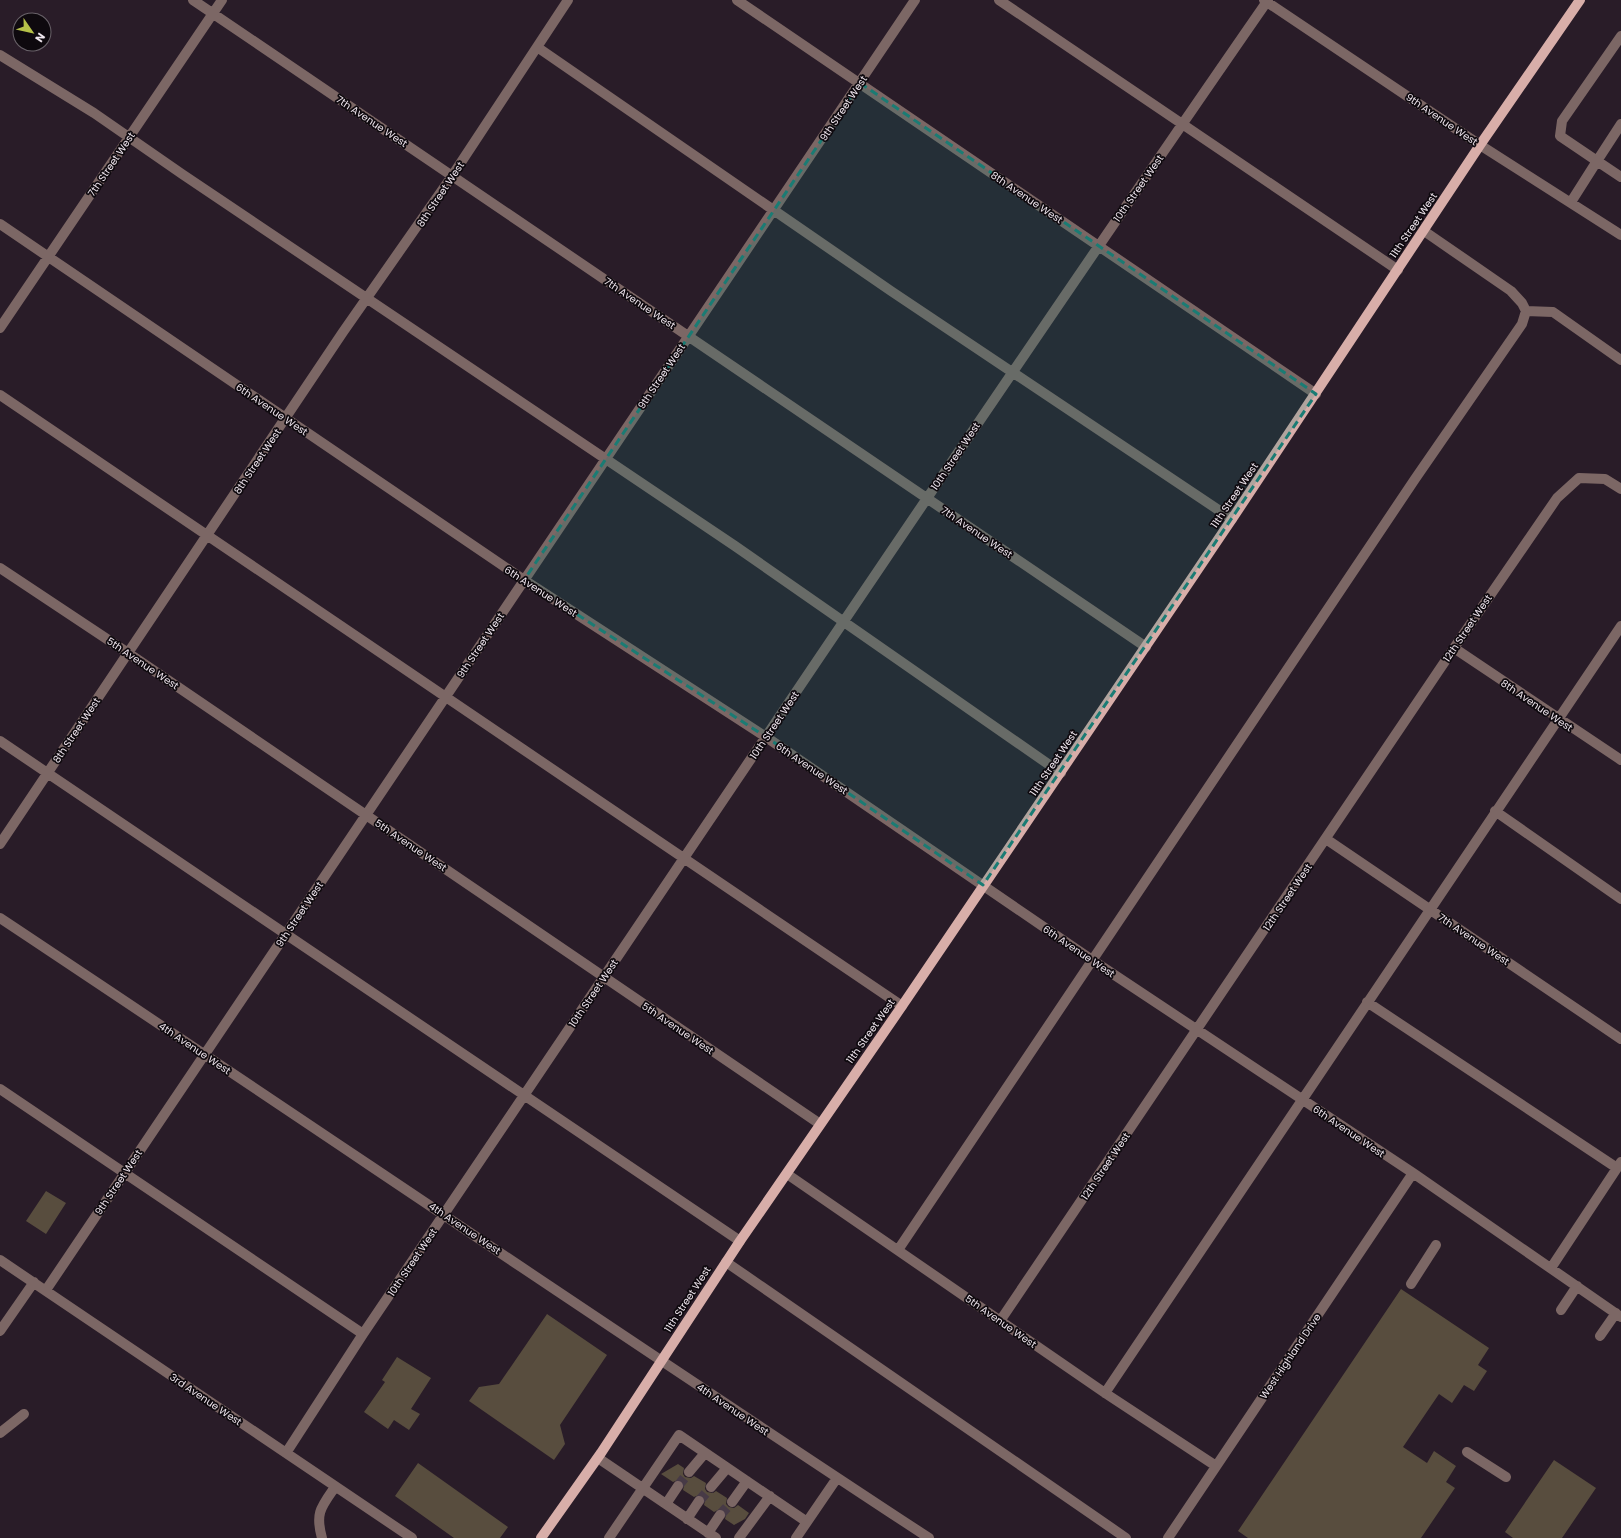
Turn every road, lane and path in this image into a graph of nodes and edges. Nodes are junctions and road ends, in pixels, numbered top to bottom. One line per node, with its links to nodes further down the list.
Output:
1 (193, 0): 9 (street, 7th Avenue West)
2 (222, 0): 9 (street, 7th Street West)
3 (568, 0): 11 (street, 8th Street West)
4 (737, 0): 13 (street, 8th Avenue West)
5 (916, 0): 13 (street, 9th Street West)
6 (998, 0): 14 (street)
7 (1580, 0): 17 (main road, 11th Street West)
8 (1266, 1): 14 (street, 10th Street West); 17 (street, 9th Avenue West)
9 (213, 14): 16 (street, 7th Street West); 19 (street, 7th Avenue West)
10 (1621, 36): 18 (street)
11 (537, 47): 19 (street, 8th Street West); 22 (street)
12 (0, 55): 16 (street)
13 (860, 83): 22 (street, 9th Street West); 26 (street, 8th Avenue West)
14 (1182, 124): 26 (street, 10th Street West); 28 (street)
15 (1621, 124): 18 (street)
16 (129, 138): 27 (street, 7th Street West); 29 (street)
17 (1480, 145): 21 (street, 9th Avenue West); 24 (main road, 11th Street West)
18 (1597, 161): 20 (street); 21 (street)
19 (452, 176): 29 (street, 8th Street West); 32 (street, 7th Avenue West)
20 (1621, 177)
21 (1572, 202): 25 (street, 9th Avenue West)
22 (774, 210): 32 (street, 9th Street West); 34 (street)
23 (0, 224): 27 (street, 6th Avenue West)
24 (1424, 231): 28 (main road, 11th Street West); 30 (street)
25 (1621, 235)
26 (1098, 245): 34 (street, 10th Street West); 35 (street, 8th Avenue West)
27 (48, 257): 31 (street, 7th Street West); 37 (street, 6th Avenue West)
28 (1398, 270): 35 (main road, 11th Street West)
29 (367, 298): 37 (street, 8th Street West); 38 (street)
30 (1526, 311): 33 (street); 67 (street)
31 (0, 328)
32 (688, 336): 38 (street, 9th Street West); 40 (street, 7th Avenue West)
33 (1621, 360)
34 (1012, 372): 40 (street, 10th Street West); 41 (street)
35 (1316, 394): 41 (main road, 11th Street West)
36 (0, 395): 42 (street)
37 (285, 418): 42 (street, 8th Street West); 44 (street, 6th Avenue West)
38 (605, 459): 44 (street, 9th Street West); 45 (street)
39 (1621, 489): 48 (street, 12th Street West)
40 (927, 498): 45 (street, 10th Street West); 47 (street, 7th Avenue West)
41 (1232, 519): 47 (main road, 11th Street West)
42 (206, 536): 49 (street, 8th Street West); 50 (street)
43 (0, 568): 49 (street, 5th Avenue West)
44 (524, 580): 50 (street, 9th Street West); 52 (street, 6th Avenue West)
45 (844, 621): 52 (street, 10th Street West); 56 (street)
46 (1621, 626): 51 (street)
47 (1146, 646): 56 (main road, 11th Street West)
48 (1454, 648): 51 (street, 8th Avenue West); 59 (street, 12th Street West)
49 (128, 652): 55 (street, 8th Street West); 58 (street, 5th Avenue West)
50 (445, 697): 58 (street, 9th Street West); 61 (street)
51 (1558, 719): 54 (street, 8th Avenue West); 57 (street)
52 (766, 737): 61 (street, 10th Street West); 62 (street, 6th Avenue West)
53 (0, 741): 55 (street)
54 (1621, 760)
55 (48, 773): 60 (street, 8th Street West); 66 (street)
56 (1061, 773): 62 (main road, 11th Street West)
57 (1495, 811): 63 (street); 64 (street)
58 (366, 814): 66 (street, 9th Street West); 68 (street, 5th Avenue West)
59 (1326, 839): 64 (street, 7th Avenue West); 71 (street, 12th Street West)
60 (0, 844)
61 (685, 857): 68 (street, 10th Street West); 70 (street)
62 (983, 885): 67 (street, 6th Avenue West); 70 (main road, 11th Street West)
63 (1621, 899)
64 (1430, 909): 69 (street); 72 (street, 7th Avenue West)
65 (0, 918): 73 (street, 4th Avenue West)
66 (286, 934): 73 (street, 9th Street West); 75 (street)
67 (1092, 960): 71 (street, 6th Avenue West); 85 (street)
68 (604, 977): 75 (street, 10th Street West); 77 (street, 5th Avenue West)
69 (1367, 1002): 76 (street); 78 (street)
70 (902, 1006): 77 (main road, 11th Street West)
71 (1197, 1030): 76 (street, 6th Avenue West); 95 (street, 12th Street West)
72 (1621, 1039)
73 (205, 1054): 79 (street, 9th Street West); 82 (street, 4th Avenue West)
74 (0, 1089): 79 (street)
75 (524, 1095): 82 (street, 10th Street West); 83 (street)
76 (1302, 1100): 80 (street, 6th Avenue West); 100 (street)
77 (820, 1124): 81 (main road, 11th Street West)
78 (1619, 1165): 88 (street)
79 (124, 1172): 92 (street, 9th Street West); 97 (street)
80 (1413, 1173): 88 (street, 6th Avenue West); 107 (street, West Highland Drive)
81 (787, 1174): 83 (main road, 11th Street West); 85 (street, 5th Avenue West)
82 (444, 1214): 97 (street, 10th Street West); 99 (street, 4th Avenue West)
83 (740, 1241): 87 (main road, 11th Street West)
84 (1436, 1245): 90 (street)
85 (898, 1250): 95 (street, 5th Avenue West)
86 (0, 1260): 89 (street, 3rd Avenue West)
87 (726, 1262): 99 (main road, 11th Street West); 132 (street)
88 (1551, 1268): 91 (street, 6th Avenue West)
89 (34, 1282): 92 (street, 3rd Avenue West); 96 (street)
90 (1411, 1284)
91 (1577, 1286): 93 (street); 94 (street, 6th Avenue West)
92 (46, 1290): 104 (street, 3rd Avenue West)
93 (1561, 1310)
94 (1619, 1315): 98 (street)
95 (1000, 1321): 100 (street, 5th Avenue West)
96 (0, 1331)
97 (363, 1334): 104 (street, 10th Street West)
98 (1600, 1336)
99 (662, 1360): 106 (main road, 11th Street West); 111 (street, 4th Avenue West)
100 (1105, 1393): 107 (street, 5th Avenue West)
101 (24, 1414): 102 (street)
102 (0, 1433)
103 (1467, 1452): 110 (street)
104 (286, 1453): 114 (street, 3rd Avenue West)
105 (705, 1453): 108 (street); 109 (street); 116 (street)
106 (598, 1458): 116 (street); 127 (main road, 11th Street West)
107 (1216, 1466): 133 (street, West Highland Drive)
108 (727, 1468): 112 (street); 115 (street)
109 (689, 1472)
110 (1506, 1477)
111 (837, 1478): 123 (street); 131 (street, 4th Avenue West)
112 (747, 1481): 117 (street); 119 (street)
113 (678, 1486): 120 (street)
114 (336, 1487): 125 (street); 126 (street, 3rd Avenue West)
115 (711, 1487)
116 (642, 1488): 120 (street); 128 (street)
117 (770, 1496): 123 (street); 129 (street)
118 (699, 1501): 122 (street)
119 (732, 1502)
120 (666, 1504): 122 (street)
121 (720, 1516): 124 (street)
122 (687, 1519): 124 (street)
123 (807, 1522): 130 (street)
124 (712, 1535)
125 (322, 1538)
126 (412, 1538)
127 (541, 1538)
128 (609, 1538)
129 (739, 1538)
130 (796, 1538)
131 (929, 1538)
132 (1126, 1538)
133 (1168, 1538)

